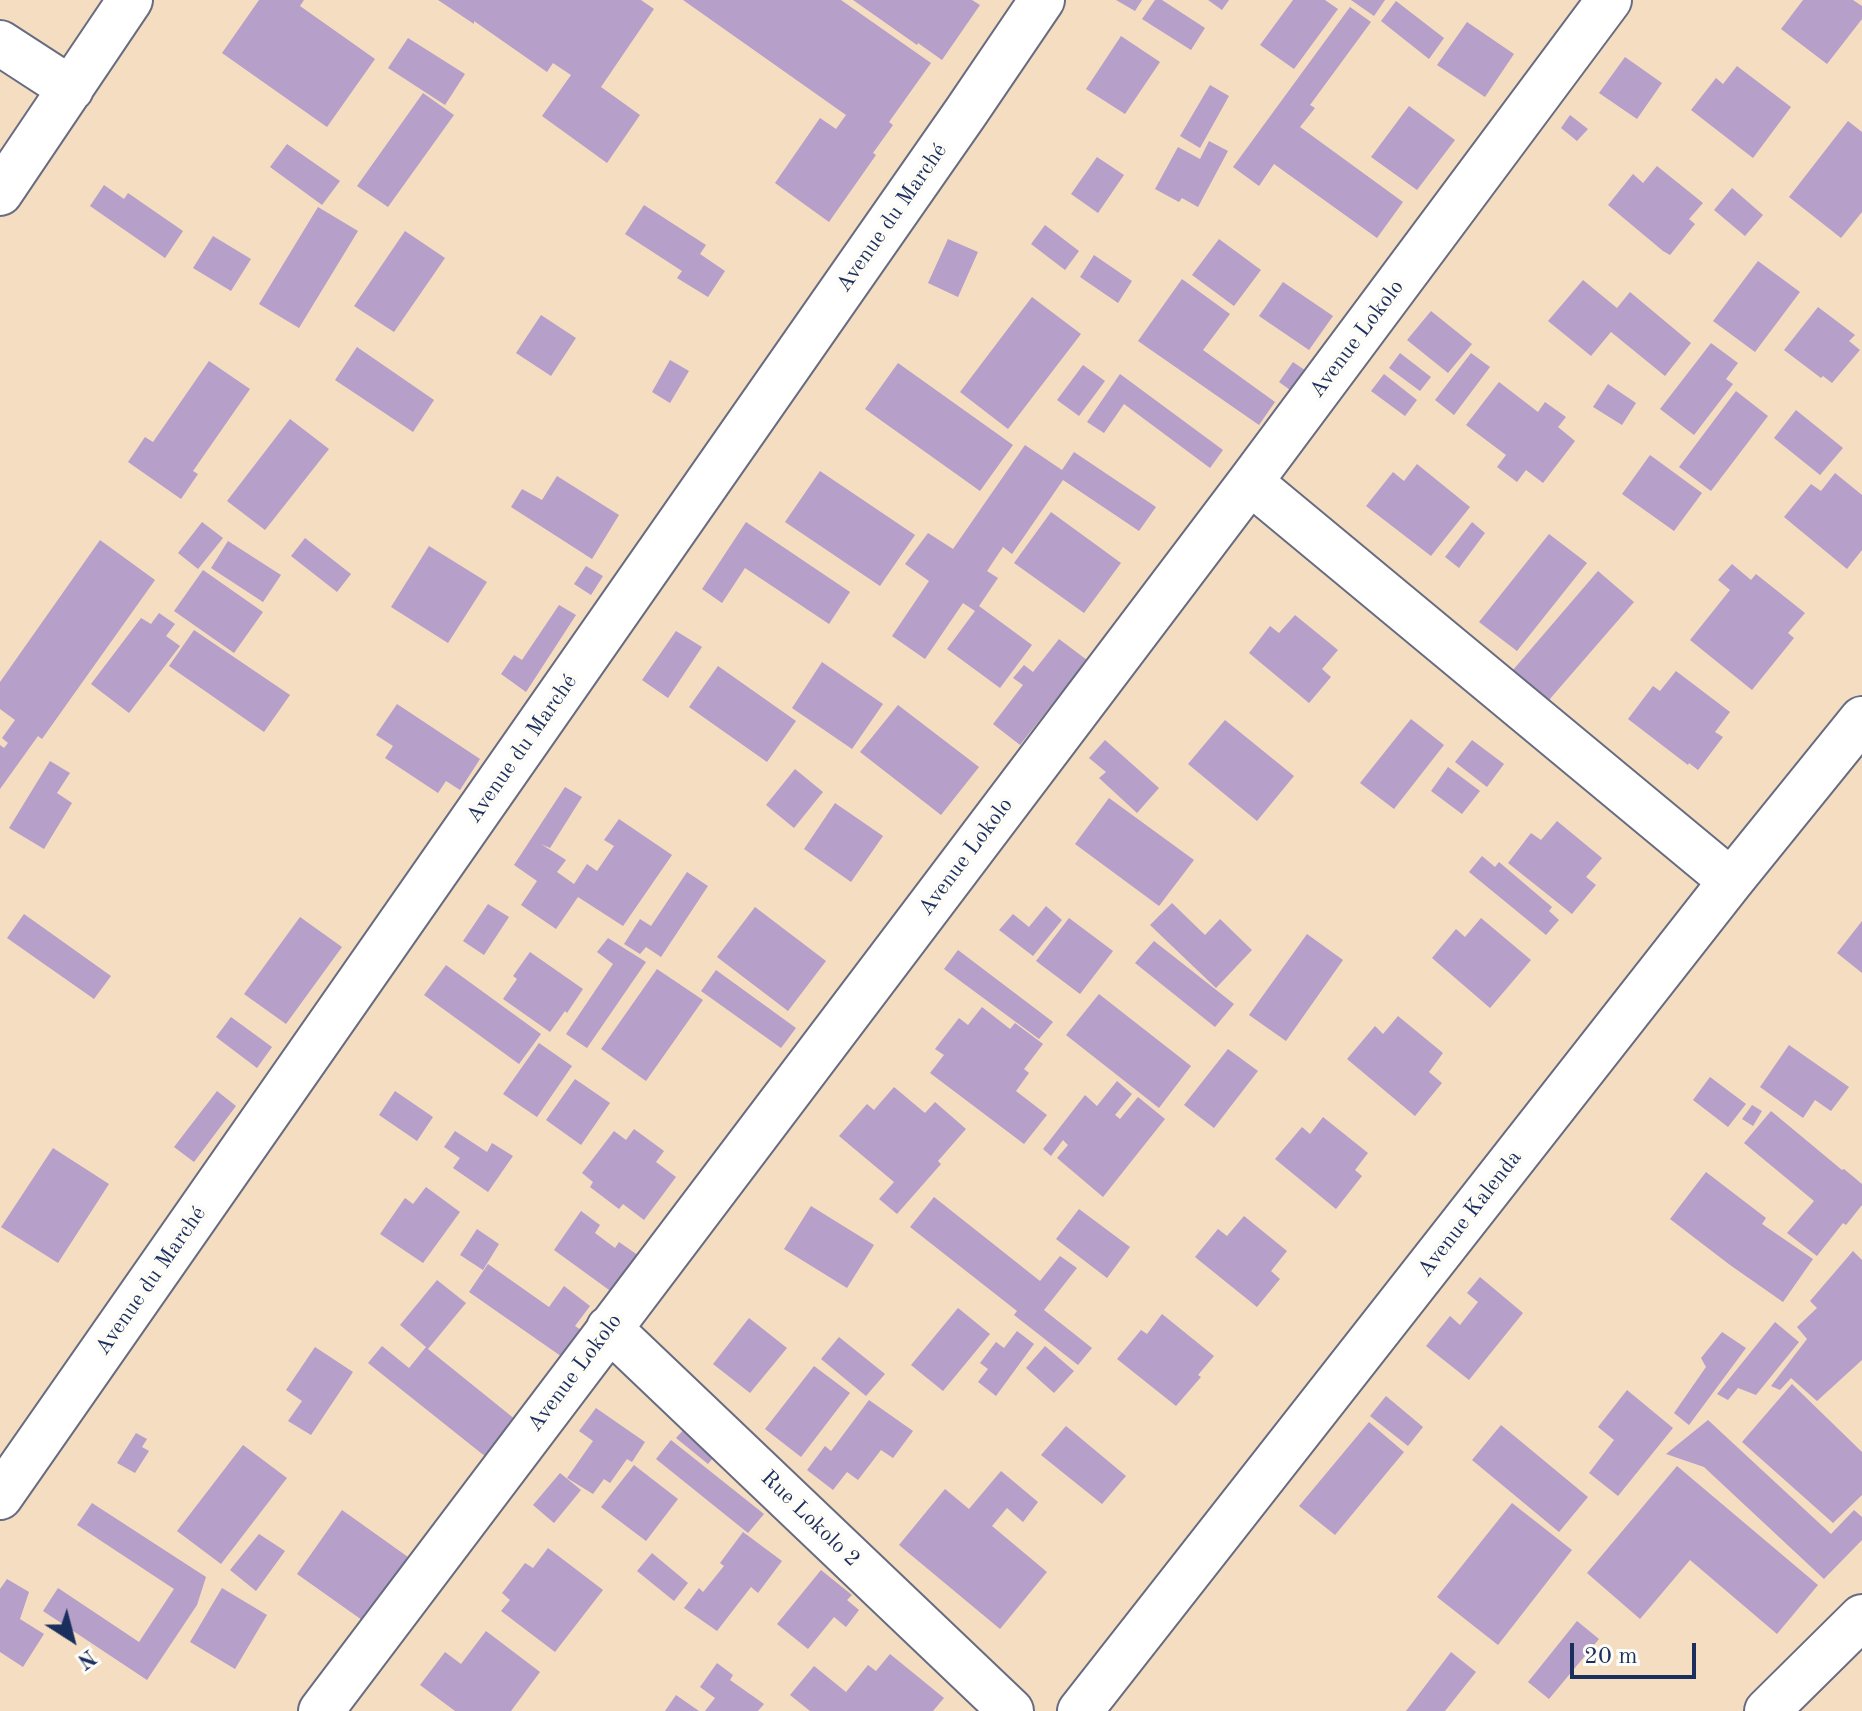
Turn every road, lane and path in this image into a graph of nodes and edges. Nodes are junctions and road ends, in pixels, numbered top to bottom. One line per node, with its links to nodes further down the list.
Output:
1 (130, 0): 5 (street)
2 (1042, 0): 11 (street, Avenue du Marché)
3 (1609, 0): 7 (street, Avenue Lokolo)
4 (0, 43): 5 (street)
5 (71, 89): 6 (street)
6 (0, 193)
7 (1250, 482): 9 (street); 10 (street, Avenue Lokolo)
8 (1862, 719): 9 (street, Avenue Kalenda)
9 (1731, 881): 15 (street, Avenue Kalenda)
10 (609, 1328): 13 (street, Avenue Lokolo); 14 (street, Rue Lokolo 2)
11 (0, 1497)
12 (1862, 1617): 16 (street)
13 (321, 1711)
14 (1011, 1711)
15 (1080, 1711)
16 (1767, 1711)

